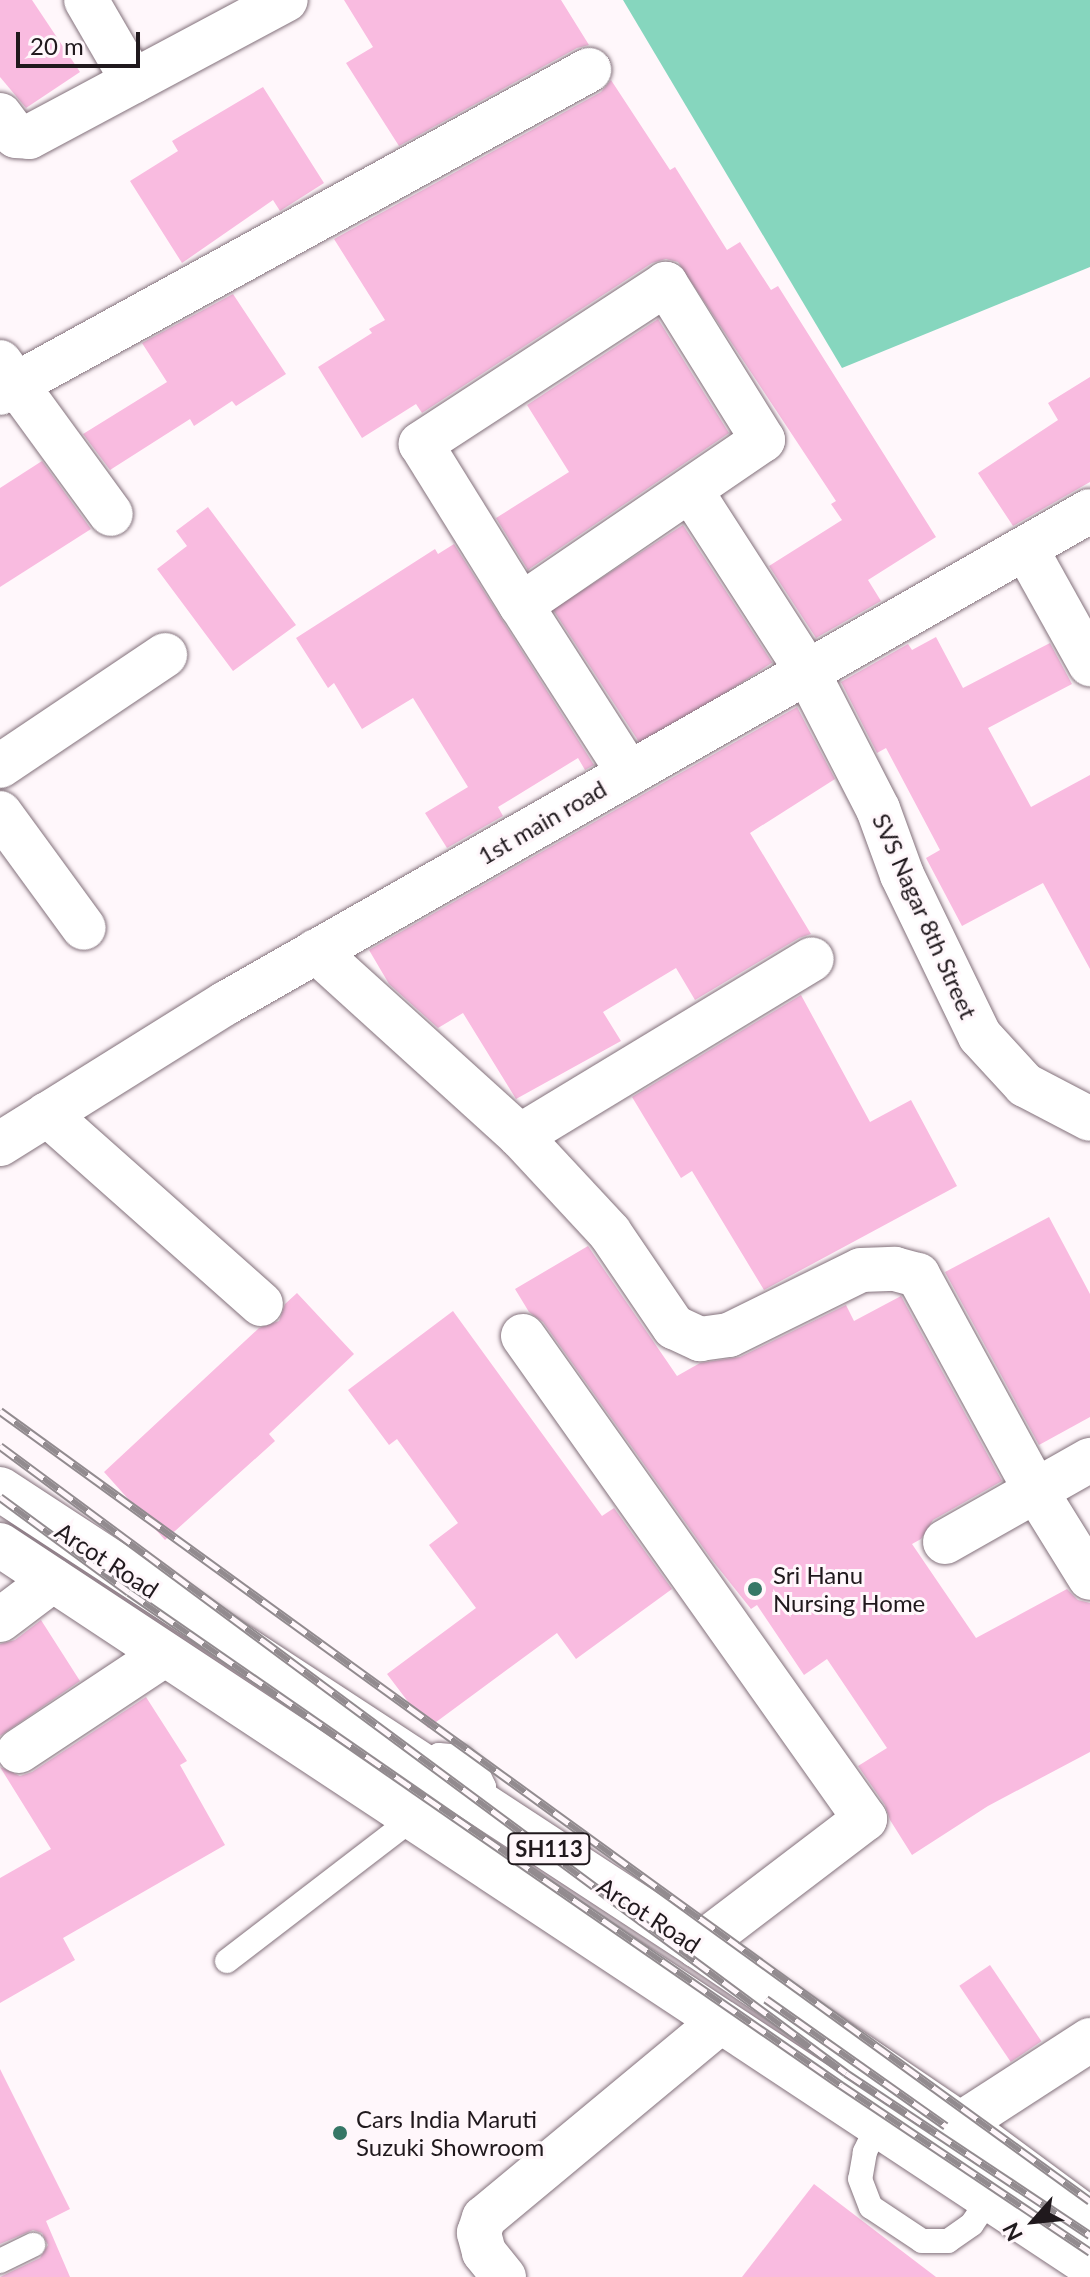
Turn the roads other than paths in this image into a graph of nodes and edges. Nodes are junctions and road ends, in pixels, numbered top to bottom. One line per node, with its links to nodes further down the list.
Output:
1 (86, 0): 4 (street)
2 (286, 0): 4 (street)
3 (589, 70): 6 (street)
4 (133, 81): 5 (street)
5 (0, 115)
6 (5, 380): 9 (street)
7 (691, 491): 11 (street); 11 (street); 14 (street, SVS Nagar 8th Street)
8 (1090, 511): 10 (street, 1st main road)
9 (111, 514)
10 (1026, 549): 13 (street); 14 (street, 1st main road)
11 (521, 605): 16 (street)
12 (165, 655): 15 (street)
13 (1090, 664)
14 (807, 671): 16 (street, 1st main road); 22 (street, SVS Nagar 8th Street)
15 (0, 766)
16 (629, 773): 19 (street, 1st main road)
17 (0, 813): 18 (street)
18 (84, 928)
19 (316, 951): 21 (street, 1st main road); 23 (street)
20 (812, 959): 23 (street)
21 (47, 1114): 24 (street, 1st main road); 25 (street)
22 (1090, 1119)
23 (520, 1136): 29 (street)
24 (0, 1144)
25 (261, 1304)
26 (523, 1336): 40 (street)
27 (1090, 1460): 29 (street)
28 (0, 1489): 32 (street, Arcot Road / SH113)
29 (1036, 1491): 30 (street); 33 (street)
30 (945, 1542)
31 (0, 1545): 34 (street, Arcot Road / SH113)
32 (117, 1566): 35 (street); 40 (street, Arcot Road / SH113)
33 (1090, 1578)
34 (53, 1580): 35 (street, Arcot Road / SH113); 36 (street)
35 (93, 1607): 37 (street, Arcot Road / SH113)
36 (0, 1620)
37 (164, 1655): 38 (street); 39 (street, Arcot Road / SH113)
38 (19, 1751)
39 (412, 1819): 41 (lane); 42 (street, Arcot Road / SH113)
40 (698, 1946): 44 (street, Arcot Road / SH113)
41 (227, 1961)
42 (719, 2023): 45 (street, Arcot Road / SH113); 52 (street)
43 (1090, 2040): 44 (street)
44 (960, 2124): 46 (street); 48 (street, Arcot Road / SH113)
45 (877, 2127): 46 (street, Arcot Road / SH113); 47 (lane)
46 (935, 2166): 47 (street, Arcot Road / SH113)
47 (988, 2200): 51 (street, Arcot Road / SH113)
48 (1090, 2220)
49 (33, 2245): 50 (lane)
50 (0, 2261)
51 (1090, 2265)
52 (504, 2277)

